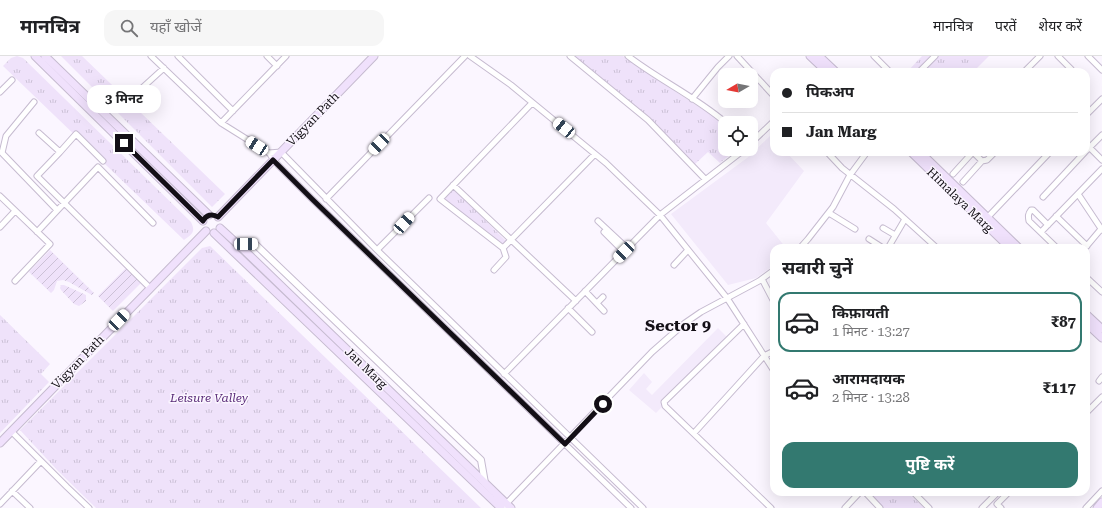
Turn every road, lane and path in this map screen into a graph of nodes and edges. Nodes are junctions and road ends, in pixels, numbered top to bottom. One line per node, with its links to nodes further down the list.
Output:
1 (35, 56): 91 (main road)
2 (45, 56): 85 (main road)
3 (151, 56): 24 (street)
4 (178, 56): 40 (street)
5 (267, 56): 23 (street)
6 (286, 56): 23 (street)
7 (374, 56): 53 (main road, Vigyan Path)
8 (465, 56): 79 (street)
9 (470, 56): 39 (street)
10 (570, 56): 73 (street)
11 (628, 56): 36 (street)
12 (729, 56): 36 (street)
13 (737, 56): 34 (street)
14 (810, 56): 25 (main road)
15 (819, 56): 26 (main road)
16 (874, 56): 27 (street)
17 (935, 56): 28 (street)
18 (1029, 56): 22 (street)
19 (1040, 56): 22 (street)
20 (1058, 56): 30 (street)
21 (1088, 56): 31 (street)
22 (1035, 61): 29 (street)
23 (277, 66): 40 (street)
24 (164, 68): 35 (street); 43 (street)
25 (823, 68)
26 (832, 68)
27 (886, 68)
28 (923, 68)
29 (1028, 68)
30 (1070, 68)
31 (1102, 70)
32 (12, 80): 33 (street)
33 (0, 92)
34 (770, 92)
35 (131, 98)
36 (692, 98): 42 (street)
37 (1102, 99): 41 (street)
38 (34, 102): 47 (street)
39 (532, 103): 55 (street); 75 (street)
40 (233, 111): 43 (street)
41 (1090, 111)
42 (718, 116)
43 (221, 123): 54 (street)
44 (770, 125): 48 (street)
45 (39, 133): 52 (street)
46 (1102, 135): 50 (street)
47 (6, 136): 49 (street); 82 (street)
48 (758, 136)
49 (0, 138)
50 (1090, 146)
51 (1090, 151): 67 (street)
52 (60, 152): 69 (street); 81 (street)
53 (281, 152): 54 (street); 66 (main road, Vigyan Path); 79 (street)
54 (269, 153): 66 (street)
55 (595, 154): 86 (street); 106 (street)
56 (736, 156): 73 (street)
57 (830, 156): 72 (street)
58 (864, 156): 72 (street)
59 (915, 156): 90 (main road, Himalaya Marg)
60 (924, 156): 90 (main road)
61 (969, 156): 71 (street)
62 (977, 156): 68 (street)
63 (991, 156): 68 (street)
64 (1046, 156): 90 (street)
65 (1081, 156): 78 (street)
66 (273, 160): 88 (main road, Vigyan Path); 152 (street)
67 (1102, 160)
68 (982, 161): 74 (street)
69 (98, 167): 81 (street); 93 (street)
70 (1102, 168): 76 (street)
71 (953, 174)
72 (850, 175): 84 (street); 89 (street)
73 (705, 179): 86 (street)
74 (963, 182)
75 (454, 185): 106 (street); 117 (street)
76 (1078, 194): 87 (street); 99 (street)
77 (0, 196): 83 (street)
78 (1043, 197)
79 (326, 198): 118 (street)
80 (428, 198): 118 (street)
81 (64, 203): 82 (street); 127 (street)
82 (57, 210): 101 (street)
83 (15, 211): 95 (street); 101 (street)
84 (829, 213): 97 (street); 108 (street)
85 (209, 215): 88 (main road); 91 (main road)
86 (660, 215): 119 (street); 120 (street)
87 (1056, 216): 94 (street); 115 (street)
88 (218, 217): 98 (main road)
89 (905, 219): 104 (street); 111 (street)
90 (985, 220): 112 (main road, Himalaya Marg); 113 (main road, Himalaya Marg)
91 (203, 221): 100 (main road)
92 (598, 221): 119 (street)
93 (153, 223)
94 (1048, 224): 103 (street); 103 (street)
95 (0, 227)
96 (883, 228): 104 (street)
97 (855, 229)
98 (217, 230): 100 (main road); 107 (main road, Jan Marg); 164 (main road, Jan Marg)
99 (1102, 230): 116 (street)
100 (206, 231): 127 (main road, Vigyan Path)
101 (37, 232): 126 (street)
102 (604, 232): 119 (street)
103 (1041, 232): 114 (street)
104 (895, 235): 110 (street)
105 (869, 239): 109 (street)
106 (512, 240): 117 (street); 133 (street)
107 (238, 244): 154 (main road, Jan Marg); 154 (street)
108 (803, 244)
109 (876, 244)
110 (890, 244)
111 (933, 244)
112 (1006, 244)
113 (1014, 244)
114 (1053, 244)
115 (1083, 244)
116 (1089, 244)
117 (503, 248): 122 (street)
118 (377, 250): 145 (street)
119 (626, 250): 129 (street)
120 (688, 250): 121 (street); 132 (street)
121 (674, 265)
122 (494, 270)
123 (770, 273): 124 (street)
124 (762, 279): 130 (street); 132 (street)
125 (1090, 281): 128 (street)
126 (15, 282)
127 (150, 288): 148 (main road, Vigyan Path)
128 (1102, 292)
129 (583, 293): 133 (street); 134 (street); 134 (street)
130 (770, 294)
131 (603, 297): 134 (street)
132 (727, 298): 137 (street); 150 (street)
133 (576, 301): 135 (street)
134 (597, 303)
135 (568, 308): 140 (street); 145 (street)
136 (1090, 318): 139 (main road)
137 (744, 324): 143 (street); 149 (street)
138 (1090, 327): 141 (main road)
139 (1102, 329)
140 (592, 332)
141 (1102, 338)
142 (770, 353): 143 (street)
143 (764, 356): 144 (street); 149 (street)
144 (770, 365)
145 (504, 374): 150 (street)
146 (1102, 397): 147 (street)
147 (1090, 409)
148 (11, 431): 151 (main road, Vigyan Path); 153 (street)
149 (694, 434): 169 (street)
150 (571, 438): 152 (street); 168 (street)
151 (0, 443)
152 (565, 444): 164 (street); 167 (street)
153 (41, 461): 155 (street); 166 (street)
154 (485, 483): 164 (main road, Jan Marg)
155 (12, 491): 163 (street); 165 (street)
156 (1102, 491): 175 (street)
157 (856, 496): 170 (street)
158 (868, 496): 171 (street)
159 (917, 496): 172 (street)
160 (994, 496): 173 (street)
161 (1005, 496): 174 (street)
162 (1102, 502): 176 (main road)
163 (0, 504)
164 (505, 507)
165 (30, 508)
166 (89, 508)
167 (631, 508)
168 (643, 508)
169 (771, 508)
170 (846, 508)
171 (880, 508)
172 (929, 508)
173 (982, 508)
174 (1001, 508)
175 (1086, 508)
176 (1097, 508)

